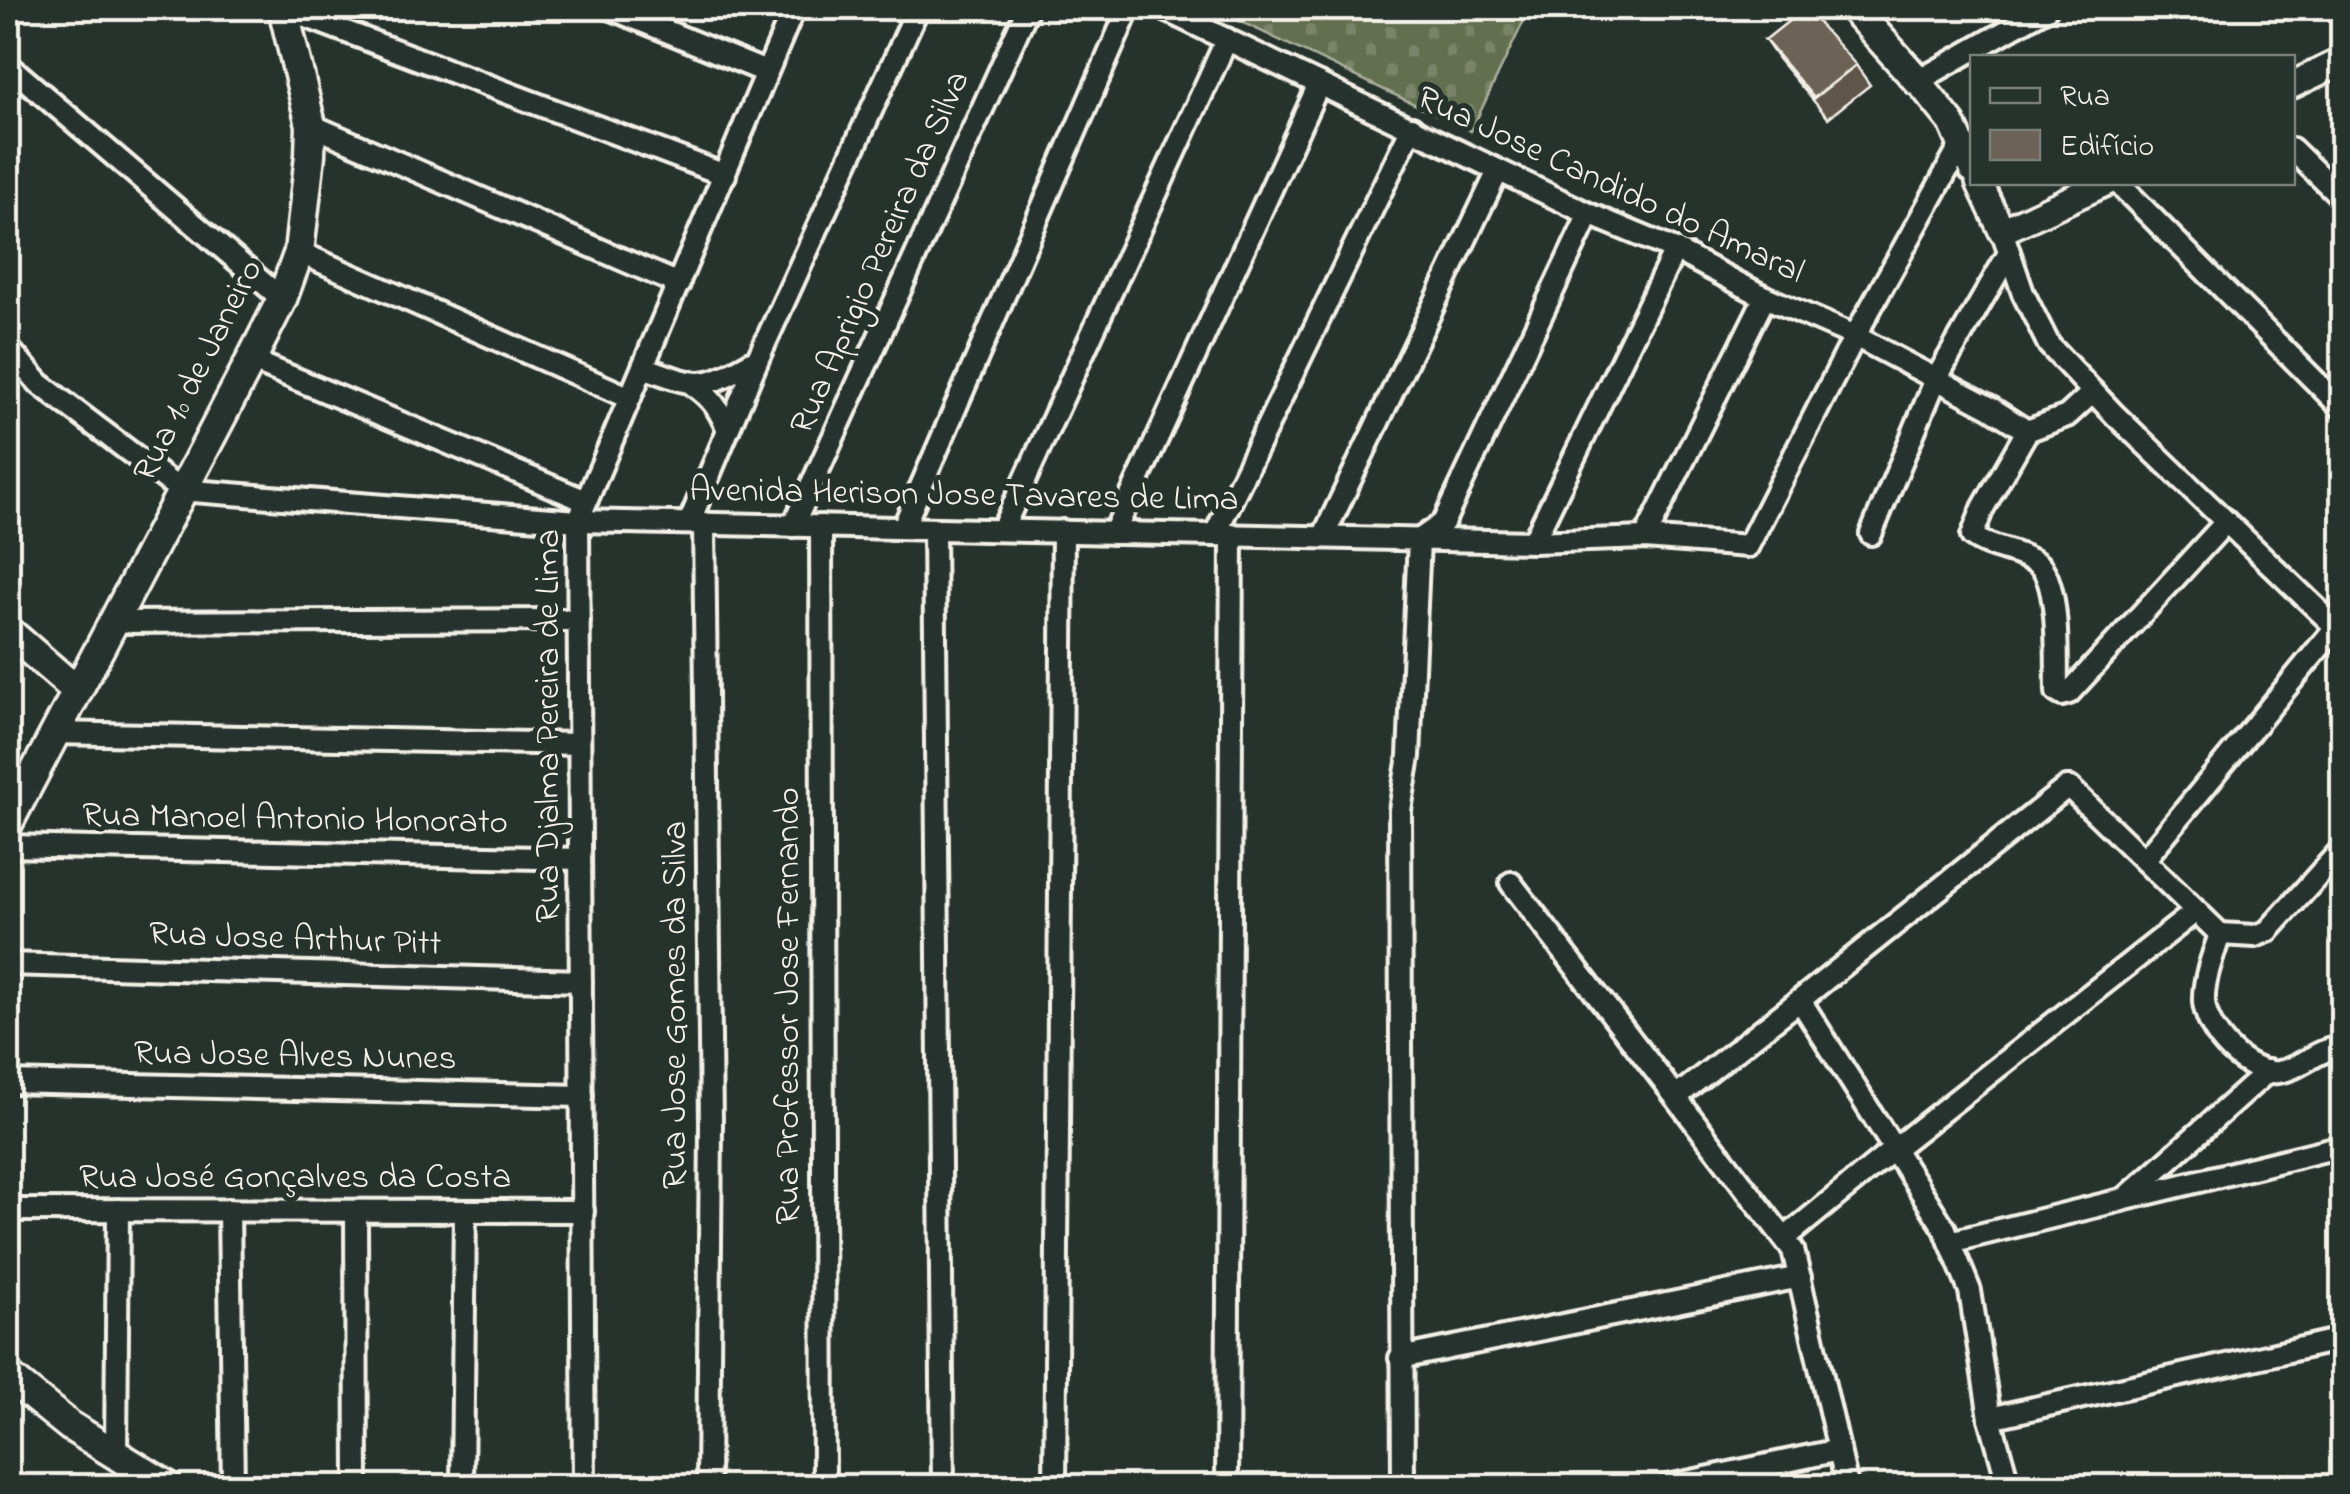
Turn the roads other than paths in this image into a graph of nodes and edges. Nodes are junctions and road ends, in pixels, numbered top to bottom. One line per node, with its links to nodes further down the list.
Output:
1 (283, 8): 17 (main road, Rua 1º de Janeiro); 22 (street)
2 (610, 8): 13 (street)
3 (794, 8): 13 (street, Rua Djalma Pereira de Lima)
4 (918, 8): 36 (street)
5 (1028, 8): 50 (street, Rua Aprigio Pereira da Silva)
6 (1129, 8): 52 (street)
7 (1161, 8): 10 (street, Rua Jose Candido do Amaral)
8 (1854, 8): 14 (main road)
9 (2047, 8): 14 (street)
10 (1227, 40): 15 (street, Rua Jose Candido do Amaral); 54 (street)
11 (2342, 62): 16 (street)
12 (8, 66): 33 (street)
13 (766, 72): 22 (street, Rua Djalma Pereira de Lima)
14 (1918, 81): 20 (street)
15 (1319, 84): 18 (street, Rua Jose Candido do Amaral); 56 (street)
16 (2295, 84)
17 (311, 125): 30 (main road, Rua 1º de Janeiro); 31 (street)
18 (1412, 127): 21 (street, Rua Jose Candido do Amaral); 57 (street)
19 (2295, 151): 26 (street)
20 (1967, 157): 34 (street)
21 (1498, 171): 27 (street, Rua Jose Candido do Amaral); 59 (street)
22 (725, 175): 31 (street, Rua Djalma Pereira de Lima)
23 (1980, 185): 28 (street)
24 (2102, 185): 28 (street)
25 (2120, 185): 43 (street)
26 (2342, 198)
27 (1589, 214): 29 (street, Rua Jose Candido do Amaral); 61 (street)
28 (2005, 242): 39 (street); 41 (street)
29 (1675, 250): 32 (street, Rua Jose Candido do Amaral); 62 (street)
30 (299, 252): 33 (main road, Rua 1º de Janeiro); 42 (street)
31 (679, 284): 38 (street, Rua Djalma Pereira de Lima)
32 (1764, 297): 34 (street, Rua Jose Candido do Amaral); 60 (street)
33 (282, 299): 37 (main road, Rua 1º de Janeiro)
34 (1855, 336): 39 (street, Rua Jose Candido do Amaral); 60 (street, Avenida Herison Jose Tavares de Lima)
35 (8, 348): 46 (street)
36 (758, 359): 40 (street); 44 (street)
37 (251, 360): 46 (main road, Rua 1º de Janeiro); 47 (street)
38 (644, 367): 40 (street); 42 (street, Rua Djalma Pereira de Lima)
39 (1936, 379): 45 (street, Rua Jose Candido do Amaral); 58 (street)
40 (693, 385): 44 (street)
41 (2093, 392): 45 (street); 48 (street)
42 (630, 398): 47 (street, Rua Djalma Pereira de Lima)
43 (2342, 408)
44 (728, 430): 49 (street)
45 (2028, 432): 48 (street)
46 (180, 490): 47 (street, Avenida Herison Jose Tavares de Lima); 64 (main road, Rua 1º de Janeiro)
47 (582, 511): 49 (street, Avenida Herison Jose Tavares de Lima); 63 (street, Rua Djalma Pereira de Lima)
48 (2226, 522): 65 (street)
49 (697, 523): 50 (street, Avenida Herison Jose Tavares de Lima); 109 (street, Rua Jose Gomes da Silva)
50 (793, 526): 51 (street, Avenida Herison Jose Tavares de Lima)
51 (821, 526): 52 (street, Avenida Herison Jose Tavares de Lima); 110 (street, Rua Professor Jose Fernando)
52 (903, 528): 53 (street, Avenida Herison Jose Tavares de Lima)
53 (934, 528): 54 (street, Avenida Herison Jose Tavares de Lima); 111 (street)
54 (1002, 530): 55 (street, Avenida Herison Jose Tavares de Lima)
55 (1063, 532): 56 (street, Avenida Herison Jose Tavares de Lima); 112 (street)
56 (1114, 532): 57 (street, Avenida Herison Jose Tavares de Lima)
57 (1223, 534): 59 (street, Avenida Herison Jose Tavares de Lima); 113 (street)
58 (1871, 534)
59 (1323, 537): 61 (street, Avenida Herison Jose Tavares de Lima)
60 (1645, 538): 62 (street, Avenida Herison Jose Tavares de Lima)
61 (1419, 540): 62 (street, Avenida Herison Jose Tavares de Lima); 99 (street)
62 (1532, 542)
63 (578, 620): 64 (street); 69 (street, Rua Djalma Pereira de Lima)
64 (114, 622): 67 (main road, Rua 1º de Janeiro)
65 (2339, 630): 74 (street)
66 (8, 631): 67 (main road)
67 (76, 690): 68 (main road, Rua 1º de Janeiro)
68 (54, 733): 69 (street); 70 (main road, Rua 1º de Janeiro)
69 (580, 744): 73 (street, Rua Djalma Pereira de Lima)
70 (8, 824)
71 (8, 846): 73 (street, Rua Manoel Antonio Honorato)
72 (2342, 849): 77 (street)
73 (580, 859): 79 (street, Rua Djalma Pereira de Lima)
74 (2144, 860): 76 (street); 80 (street)
75 (1511, 883): 85 (street)
76 (2196, 911): 77 (street); 87 (street)
77 (2220, 934): 82 (street)
78 (8, 964): 79 (street, Rua Jose Arthur Pitt)
79 (581, 981): 84 (street, Rua Djalma Pereira de Lima)
80 (1800, 1000): 85 (street); 87 (street)
81 (2342, 1048): 82 (street)
82 (2268, 1071): 88 (street)
83 (8, 1082): 84 (street, Rua Jose Alves Nunes)
84 (582, 1096): 94 (street, Rua Djalma Pereira de Lima)
85 (1676, 1097): 95 (street)
86 (2342, 1146): 88 (street)
87 (1894, 1149): 95 (street); 96 (street)
88 (2124, 1200): 96 (street)
89 (8, 1210): 90 (street, Rua José Gonçalves da Costa)
90 (118, 1210): 91 (street, Rua José Gonçalves da Costa); 103 (street)
91 (229, 1210): 92 (street, Rua José Gonçalves da Costa); 105 (street)
92 (356, 1210): 93 (street, Rua José Gonçalves da Costa); 106 (street)
93 (465, 1211): 94 (street, Rua José Gonçalves da Costa); 107 (street)
94 (583, 1211): 108 (street, Rua Djalma Pereira de Lima)
95 (1784, 1238): 97 (street)
96 (1950, 1242): 101 (street)
97 (1800, 1277): 99 (street); 102 (street)
98 (2342, 1339): 101 (street)
99 (1400, 1358): 114 (street)
100 (8, 1376): 103 (main road)
101 (1990, 1418): 117 (street)
102 (1840, 1450): 115 (street); 116 (street)
103 (116, 1455): 104 (main road)
104 (167, 1486)
105 (233, 1486)
106 (357, 1486)
107 (462, 1486)
108 (584, 1486)
109 (708, 1486)
110 (824, 1486)
111 (943, 1486)
112 (1056, 1486)
113 (1226, 1486)
114 (1403, 1486)
115 (1668, 1486)
116 (1847, 1486)
117 (2009, 1486)

